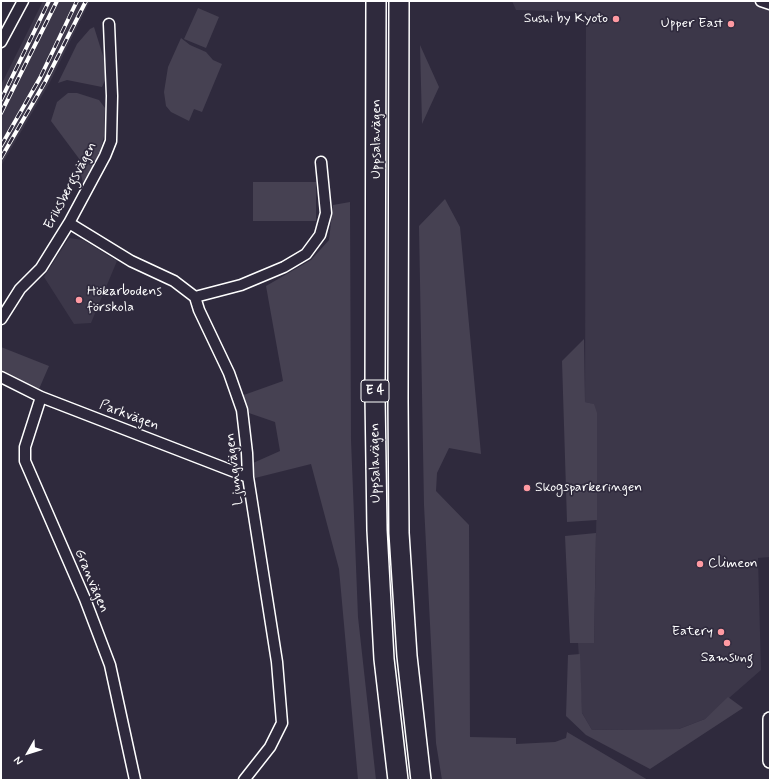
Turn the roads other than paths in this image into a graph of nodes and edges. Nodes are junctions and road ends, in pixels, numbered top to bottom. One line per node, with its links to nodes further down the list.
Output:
1 (23, 1): 7 (street)
2 (376, 1): 19 (highway, Uppsalavägen / E 4)
3 (399, 1): 20 (highway, Uppsalavägen / E 4)
4 (761, 1): 5 (street)
5 (770, 4)
6 (109, 24): 9 (street, Eriksbergsvägen)
7 (1, 42)
8 (321, 162): 10 (street)
9 (69, 224): 10 (street); 11 (street, Eriksbergsvägen)
10 (195, 297): 14 (street, Ljungvägen)
11 (1, 319)
12 (1, 378): 13 (street, Parkvägen)
13 (41, 397): 14 (street, Parkvägen); 17 (street, Granvägen)
14 (248, 477): 18 (street, Ljungvägen)
15 (770, 719): 16 (street)
16 (770, 761)
17 (136, 780)
18 (244, 780)
19 (398, 780)
20 (421, 780)

